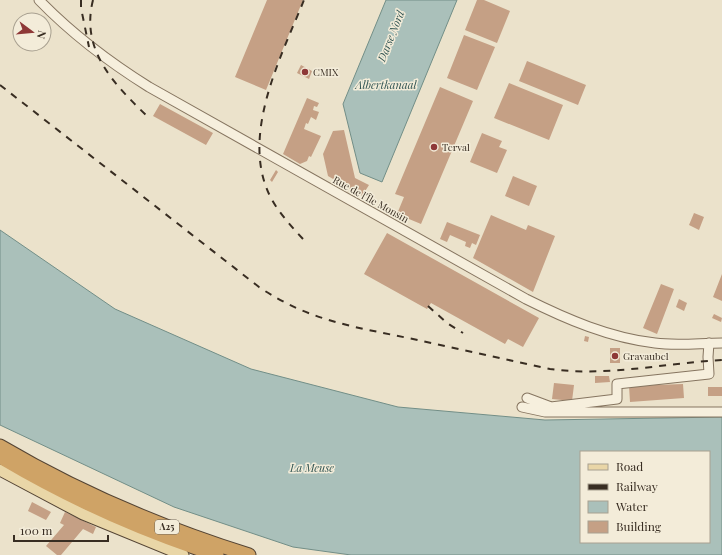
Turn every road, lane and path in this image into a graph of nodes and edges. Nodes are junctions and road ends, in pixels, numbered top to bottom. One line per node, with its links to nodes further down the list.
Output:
1 (39, 0): 2 (street, Rue de l'Île Monsin)
2 (709, 343): 3 (street, Rue de l'Île Monsin); 4 (street)
3 (722, 343)
4 (527, 398)
5 (522, 407): 6 (street)
6 (722, 412)
7 (0, 446): 13 (highway, A25)
8 (0, 457): 12 (highway, A25)
9 (0, 470): 10 (main road)
10 (165, 552): 11 (main road)
11 (183, 555)
12 (217, 555)
13 (249, 555)

